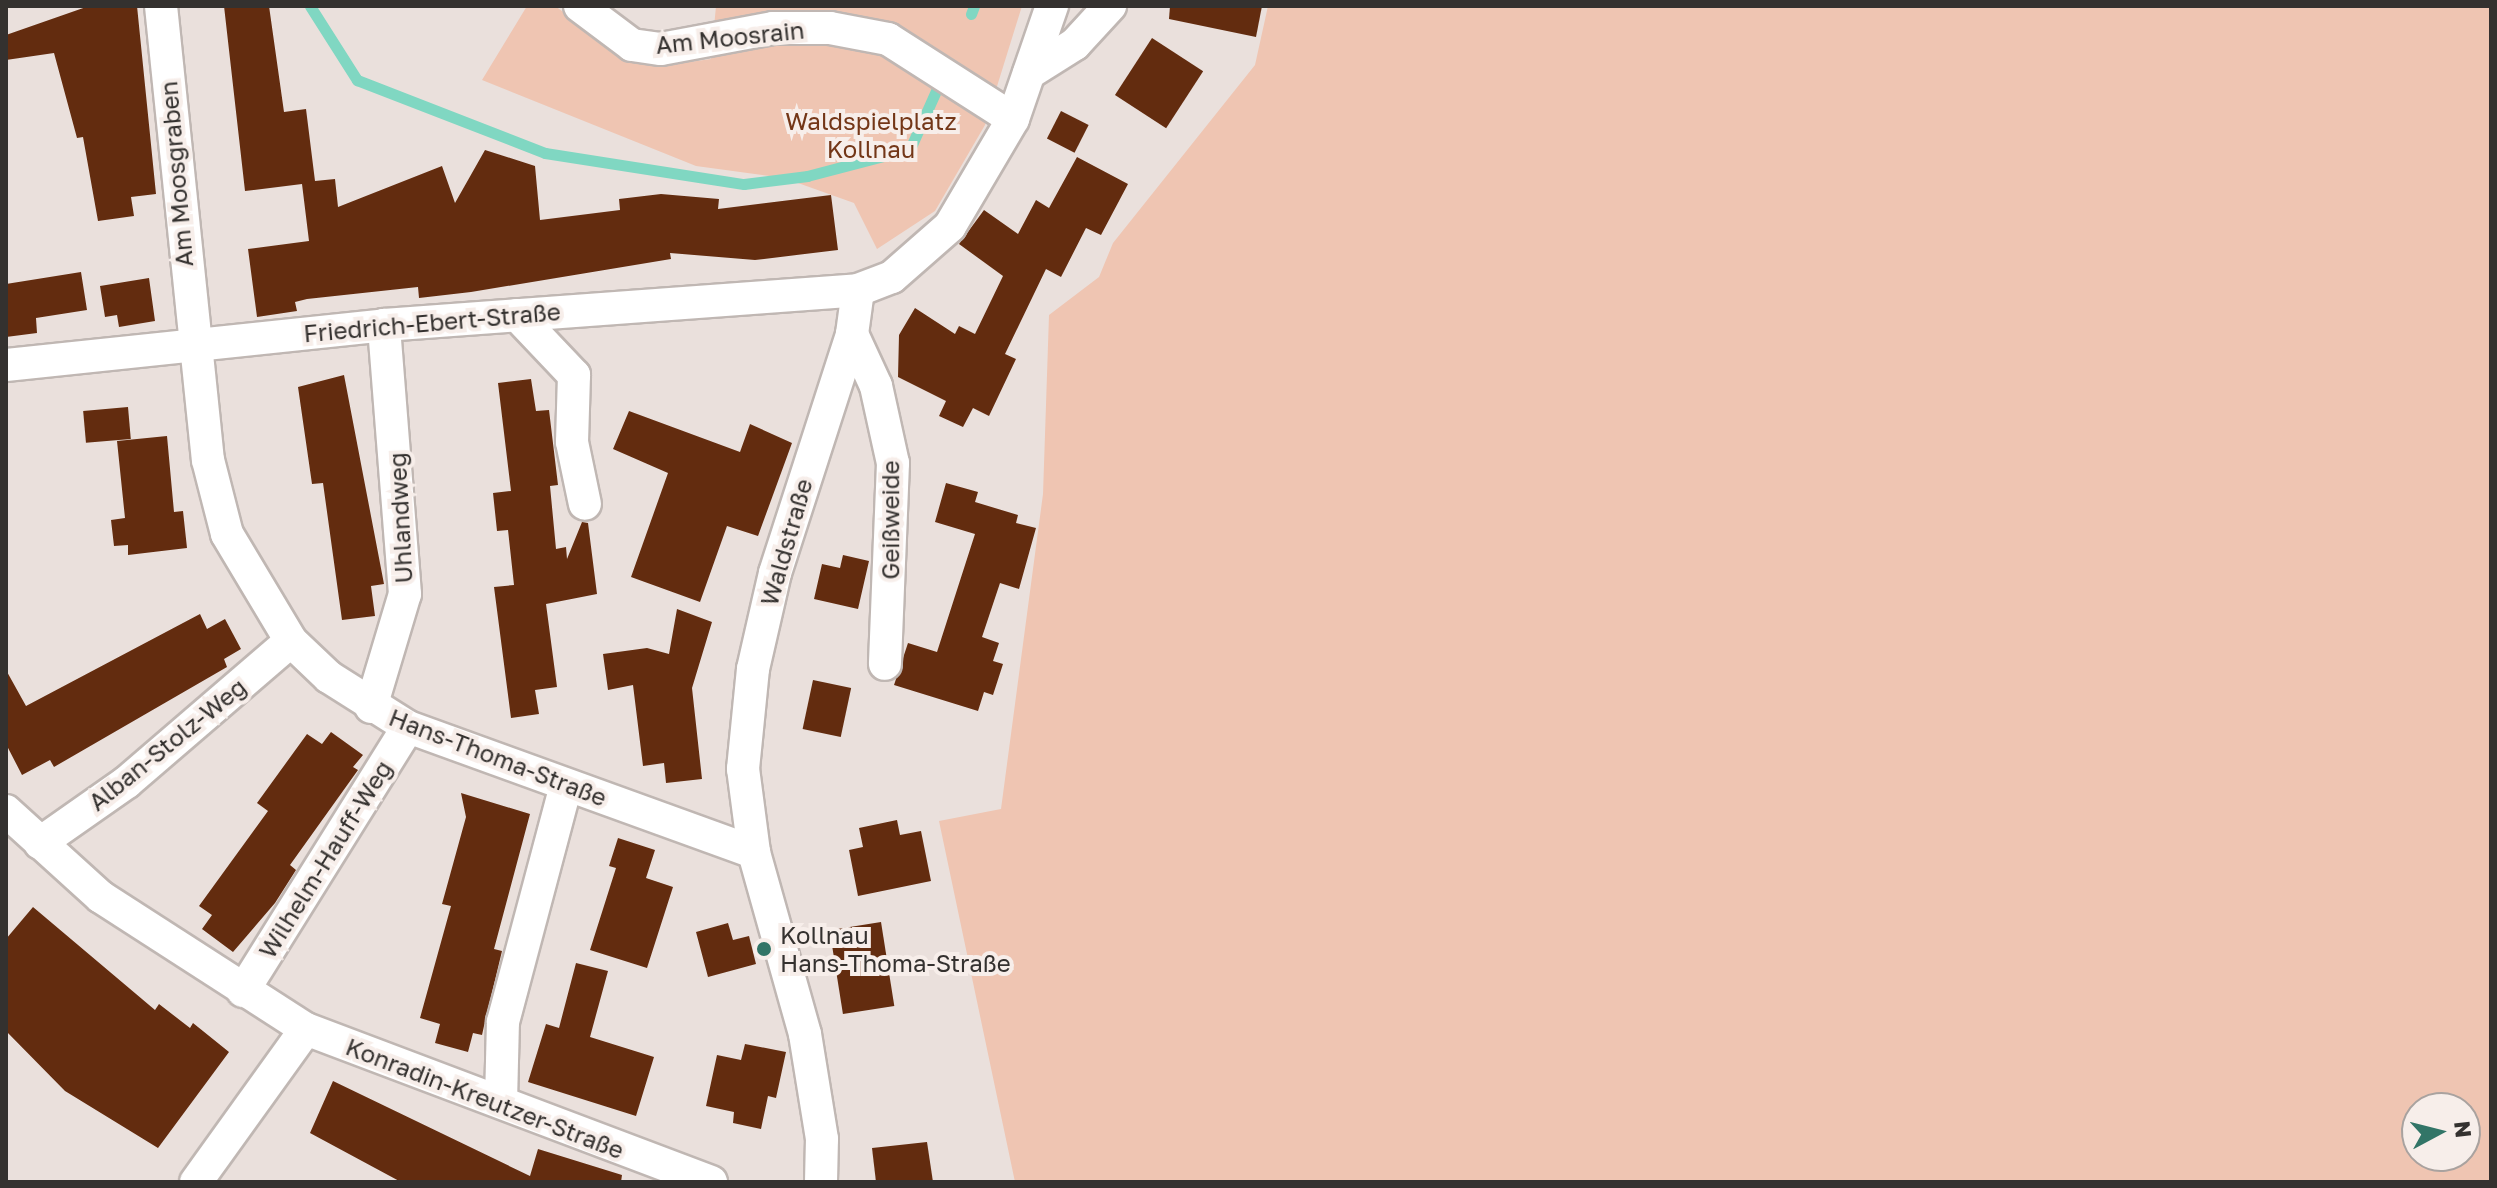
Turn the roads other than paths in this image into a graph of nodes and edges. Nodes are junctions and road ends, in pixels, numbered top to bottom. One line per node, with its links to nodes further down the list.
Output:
1 (161, 6): 11 (street, Am Moosgraben)
2 (580, 6): 6 (street, Am Moosrain)
3 (1052, 6): 5 (street)
4 (1110, 6): 5 (street)
5 (1029, 73): 6 (street)
6 (1013, 119): 7 (street)
7 (858, 290): 8 (street, Friedrich-Ebert-Straße); 10 (street, Waldstraße)
8 (517, 315): 9 (street, Friedrich-Ebert-Straße); 13 (street)
9 (384, 325): 11 (street, Friedrich-Ebert-Straße); 16 (street, Uhlandweg)
10 (852, 334): 15 (street, Geißweide); 21 (street, Waldstraße)
11 (192, 343): 12 (street, Friedrich-Ebert-Straße); 14 (street, Hans-Thoma-Straße)
12 (6, 365)
13 (585, 504)
14 (291, 641): 16 (street, Hans-Thoma-Straße); 20 (street, Alban-Stolz-Weg)
15 (885, 664)
16 (371, 707): 17 (street, Hans-Thoma-Straße)
17 (408, 727): 18 (street, Hans-Thoma-Straße); 22 (street, Wilhelm-Hauff-Weg)
18 (566, 785): 21 (street, Hans-Thoma-Straße); 24 (street)
19 (6, 811): 20 (street, Konradin-Kreutzer-Straße)
20 (40, 843): 22 (street, Konradin-Kreutzer-Straße)
21 (754, 852): 28 (street, Waldstraße)
22 (243, 991): 23 (street, Konradin-Kreutzer-Straße)
23 (306, 1029): 24 (street, Konradin-Kreutzer-Straße); 26 (street)
24 (501, 1102): 25 (street, Konradin-Kreutzer-Straße)
25 (662, 1175): 27 (street, Konradin-Kreutzer-Straße)
26 (196, 1182)
27 (711, 1182)
28 (821, 1182)

